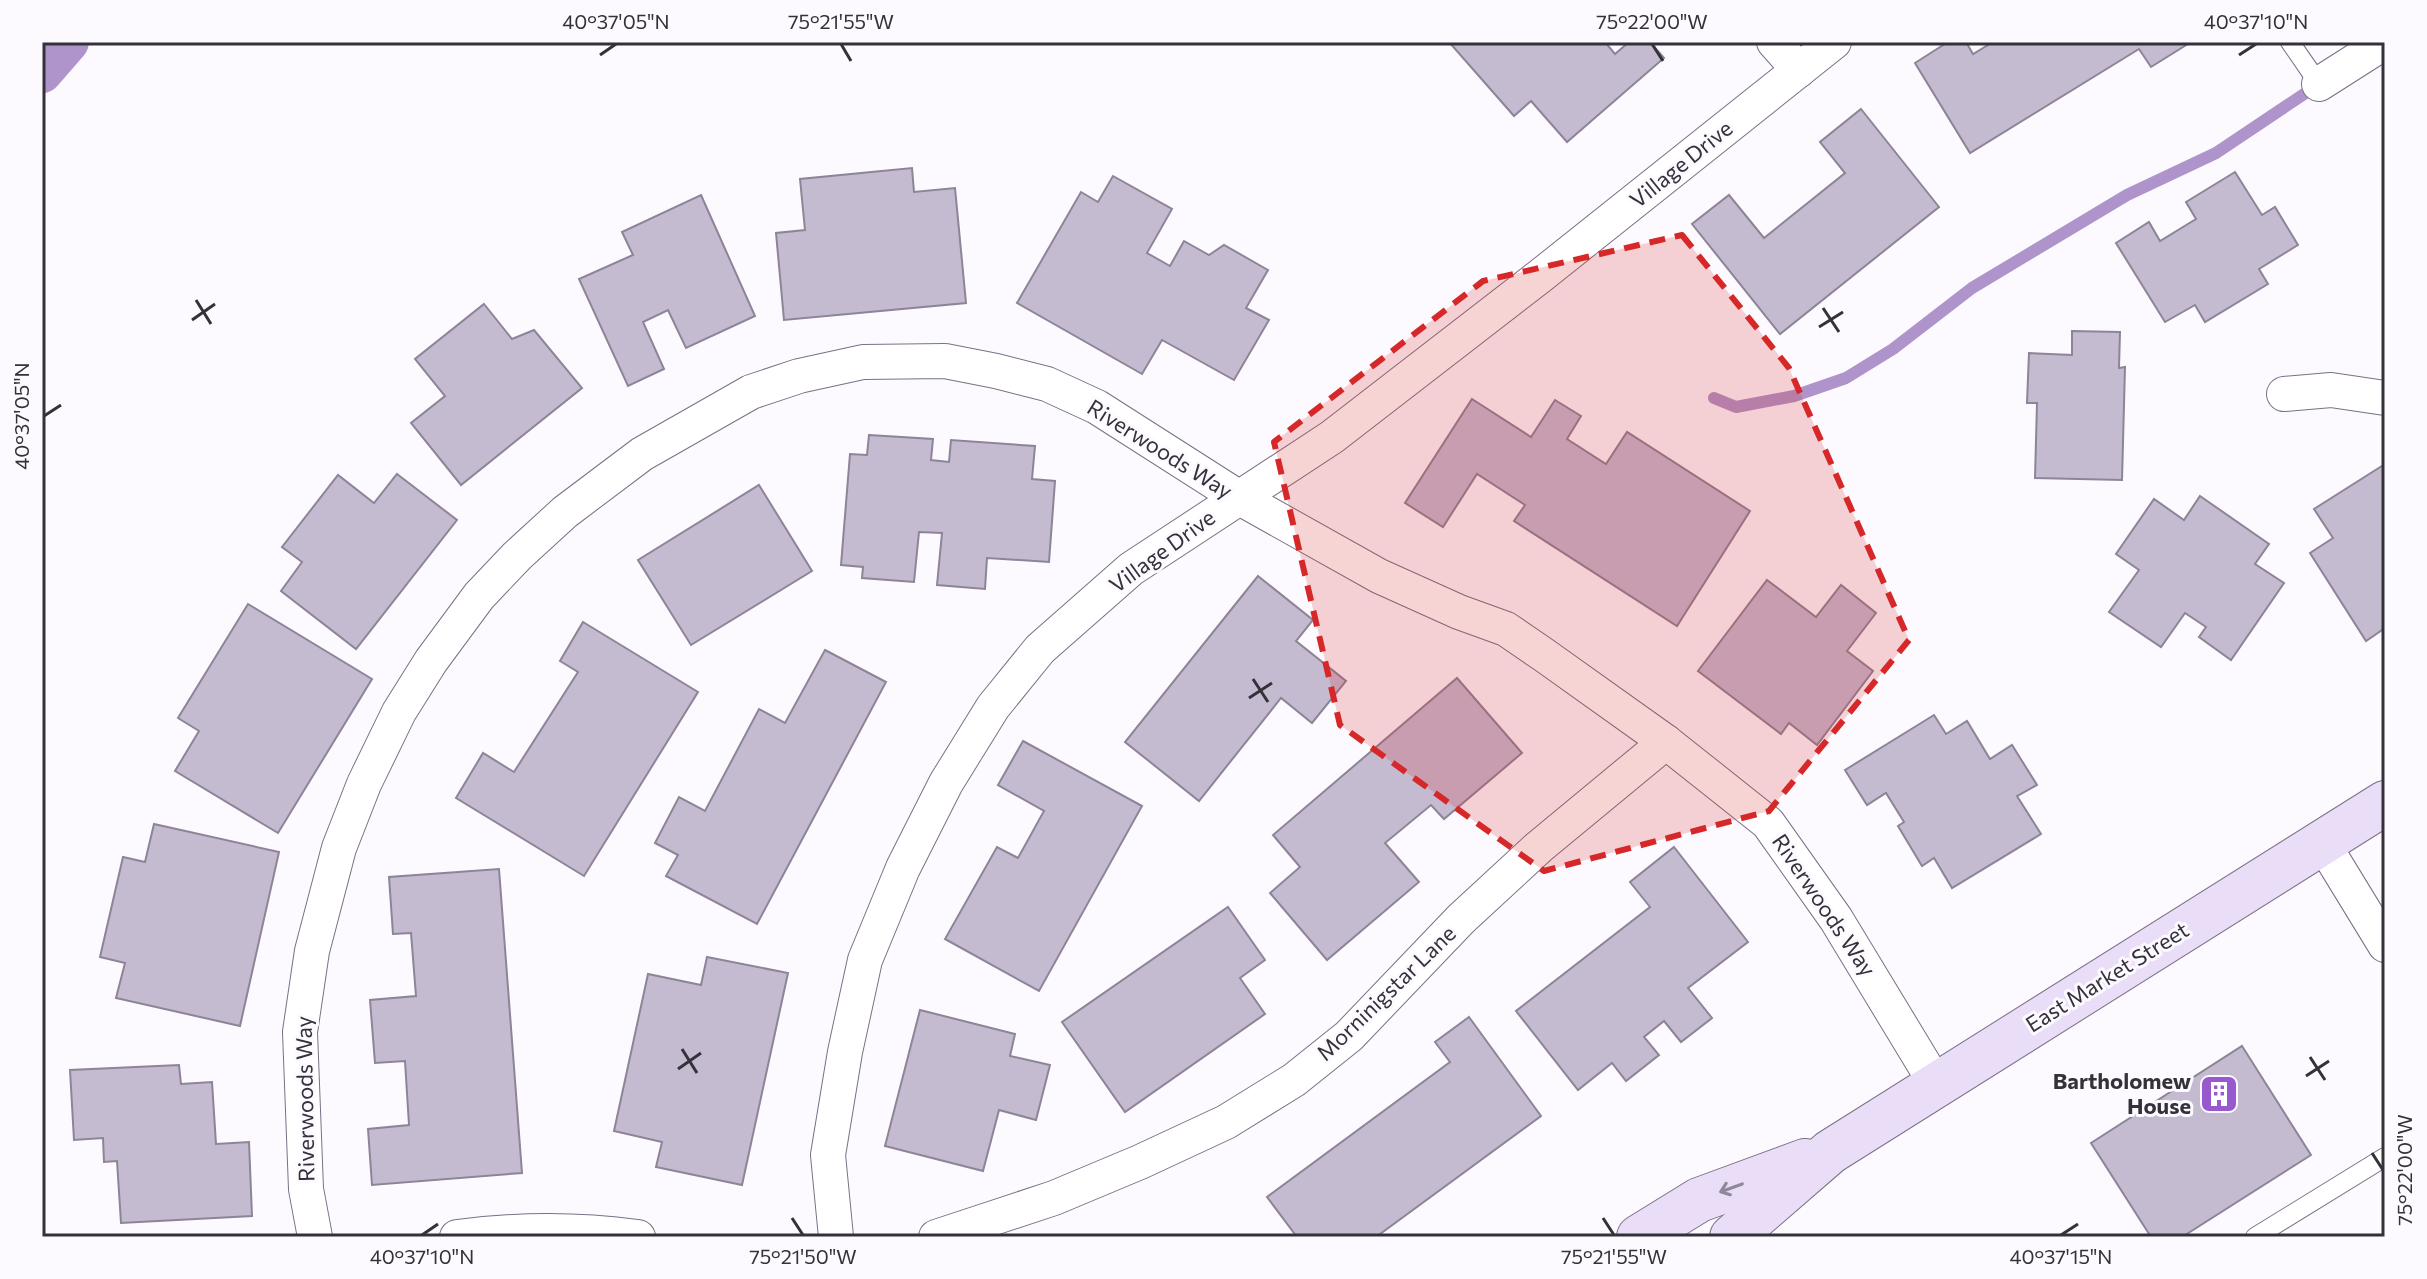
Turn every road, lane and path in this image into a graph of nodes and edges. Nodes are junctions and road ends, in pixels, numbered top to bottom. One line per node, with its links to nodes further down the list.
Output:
1 (1774, 42): 5 (street)
2 (1834, 42): 5 (street, Village Drive)
3 (2290, 42): 6 (lane)
4 (2385, 42): 6 (street)
5 (1799, 70): 9 (street, Village Drive)
6 (2319, 84)
7 (2284, 394): 8 (street)
8 (2385, 398)
9 (1238, 497): 10 (street, Riverwoods Way); 17 (street, Riverwoods Way); 20 (street, Village Drive)
10 (1666, 742): 14 (street, Riverwoods Way); 21 (street, Morninigstar Lane)
11 (2385, 803): 12 (street, East Market Street)
12 (2322, 842): 13 (street); 14 (street, East Market Street)
13 (2385, 945)
14 (1936, 1084): 15 (street, East Market Street)
15 (1830, 1152): 22 (street, East Market Street, one-way to 22); 23 (street, East Market Street)
16 (2385, 1157): 24 (lane)
17 (315, 1237)
18 (457, 1237): 19 (street)
19 (638, 1237)
20 (836, 1237)
21 (936, 1237)
22 (1639, 1237)
23 (1732, 1237)
24 (2255, 1237)

